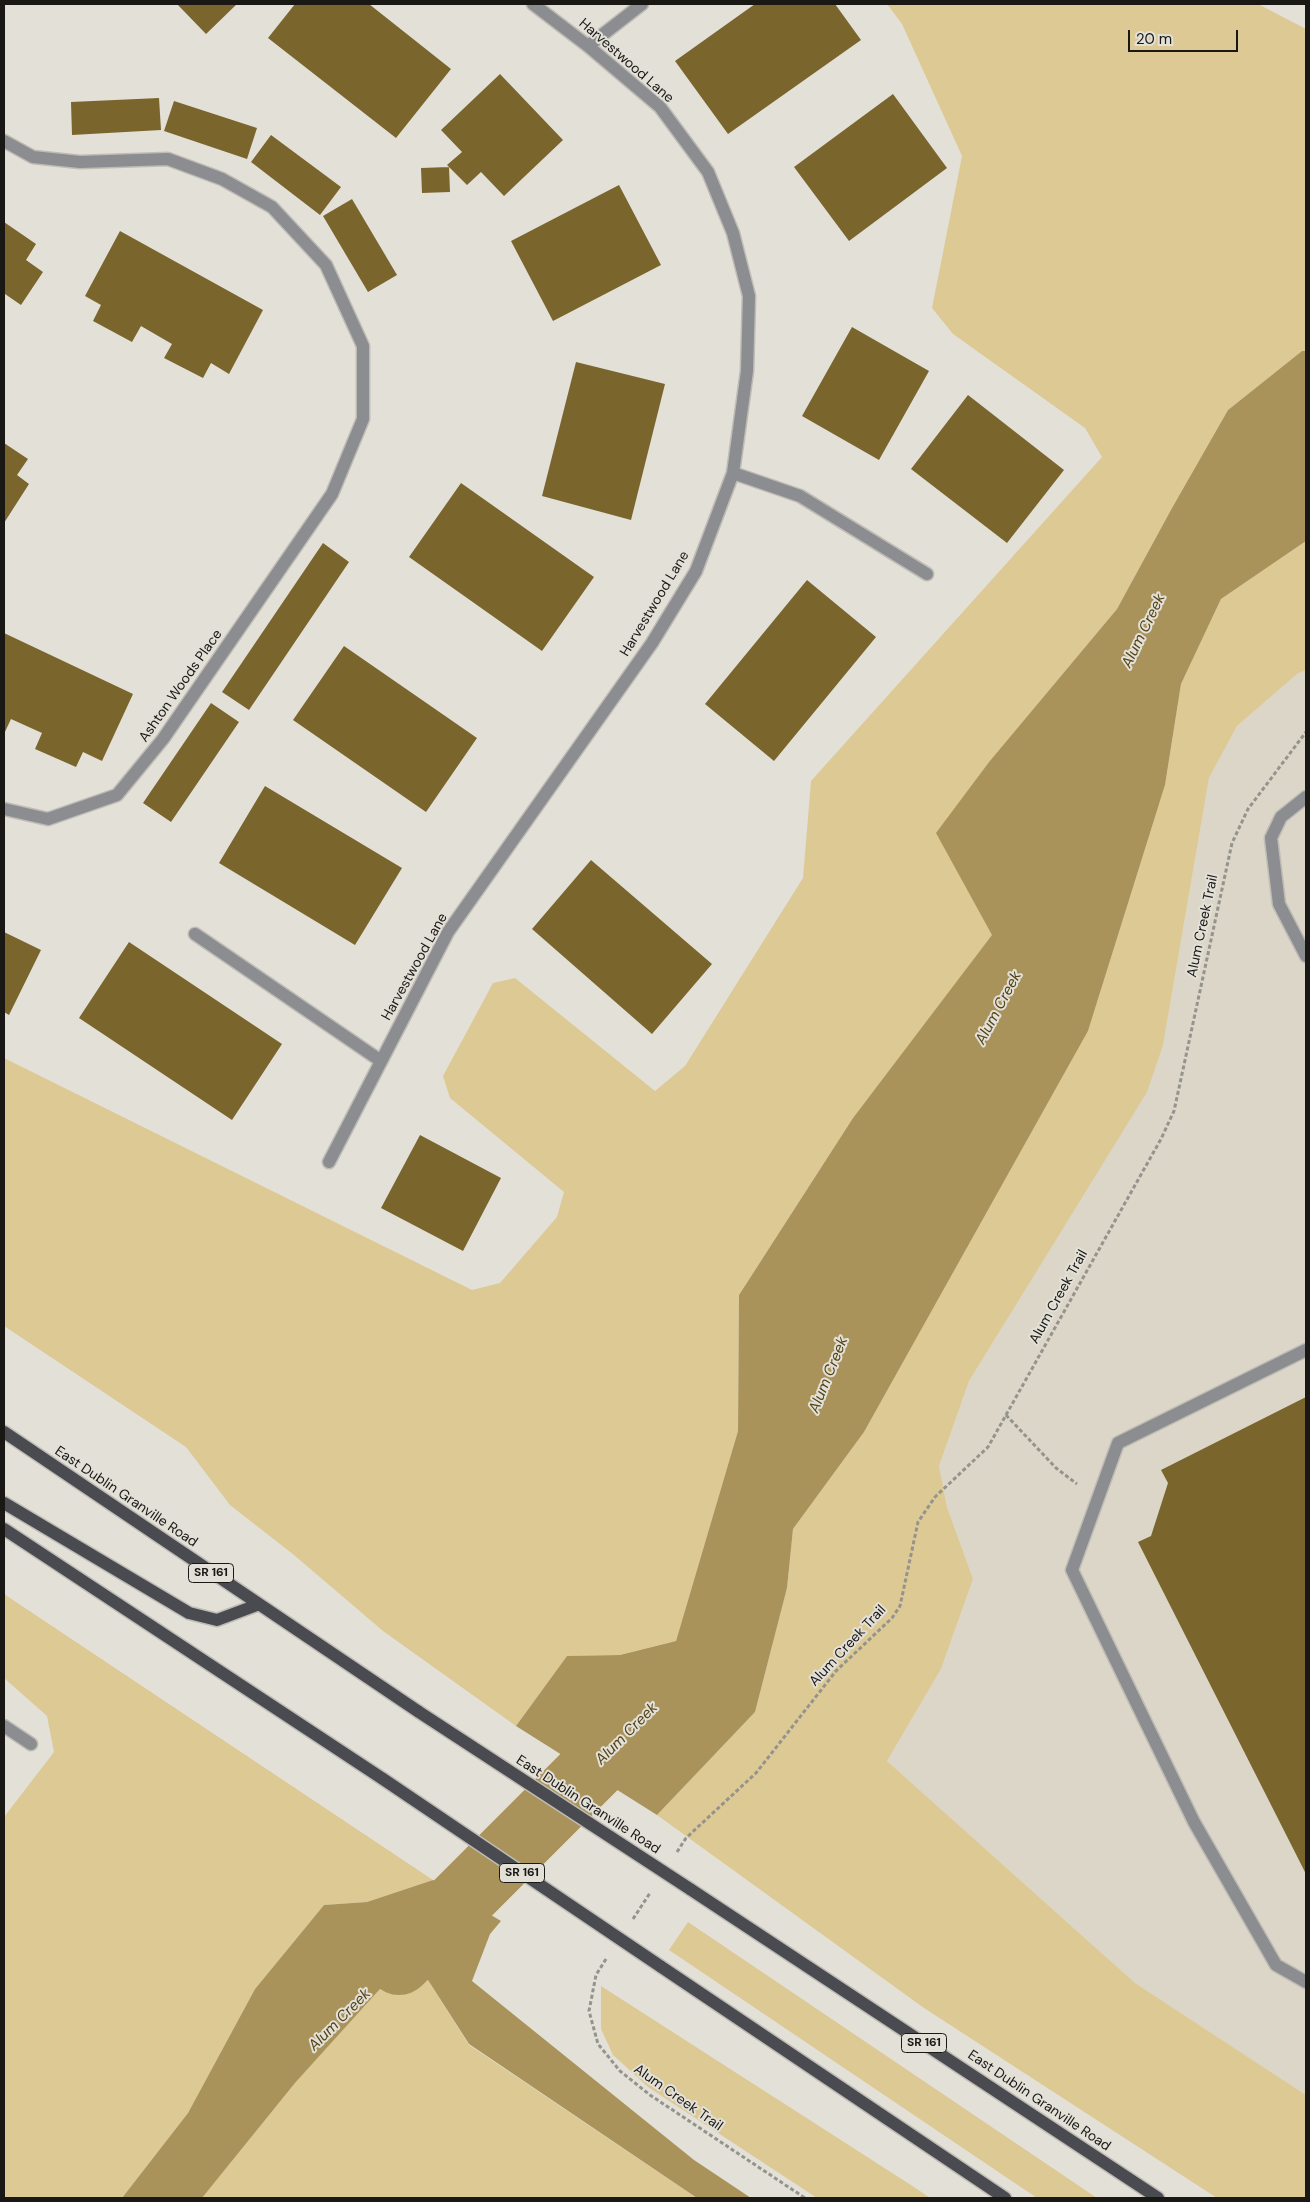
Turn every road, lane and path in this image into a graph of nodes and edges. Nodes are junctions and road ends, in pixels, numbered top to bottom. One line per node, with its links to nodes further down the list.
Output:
1 (533, 4): 3 (street, Harvestwood Lane)
2 (642, 4): 3 (street)
3 (588, 46): 5 (street, Harvestwood Lane)
4 (4, 141): 9 (street, Ashton Woods Place)
5 (733, 473): 6 (street); 12 (street, Harvestwood Lane)
6 (927, 574)
7 (1306, 732): 15 (path, Alum Creek Trail)
8 (1306, 797): 11 (street)
9 (4, 809)
10 (195, 934): 12 (street)
11 (1306, 956)
12 (381, 1061): 13 (street, Harvestwood Lane)
13 (329, 1162)
14 (1306, 1350): 17 (street)
15 (1006, 1415): 17 (path); 23 (path, Alum Creek Trail)
16 (4, 1432): 20 (main road, East Dublin Granville Road / SR 161)
17 (1098, 1499): 27 (street)
18 (4, 1503): 20 (main road)
19 (4, 1529): 29 (main road, SR 161, bridge)
20 (257, 1605): 30 (main road, East Dublin Granville Road / SR 161, bridge)
21 (4, 1726): 22 (street)
22 (31, 1744)
23 (676, 1854)
24 (654, 1886): 25 (path)
25 (628, 1926)
26 (606, 1959): 28 (path, Alum Creek Trail)
27 (1306, 1982)
28 (805, 2198)
29 (1005, 2198)
30 (1158, 2198)

